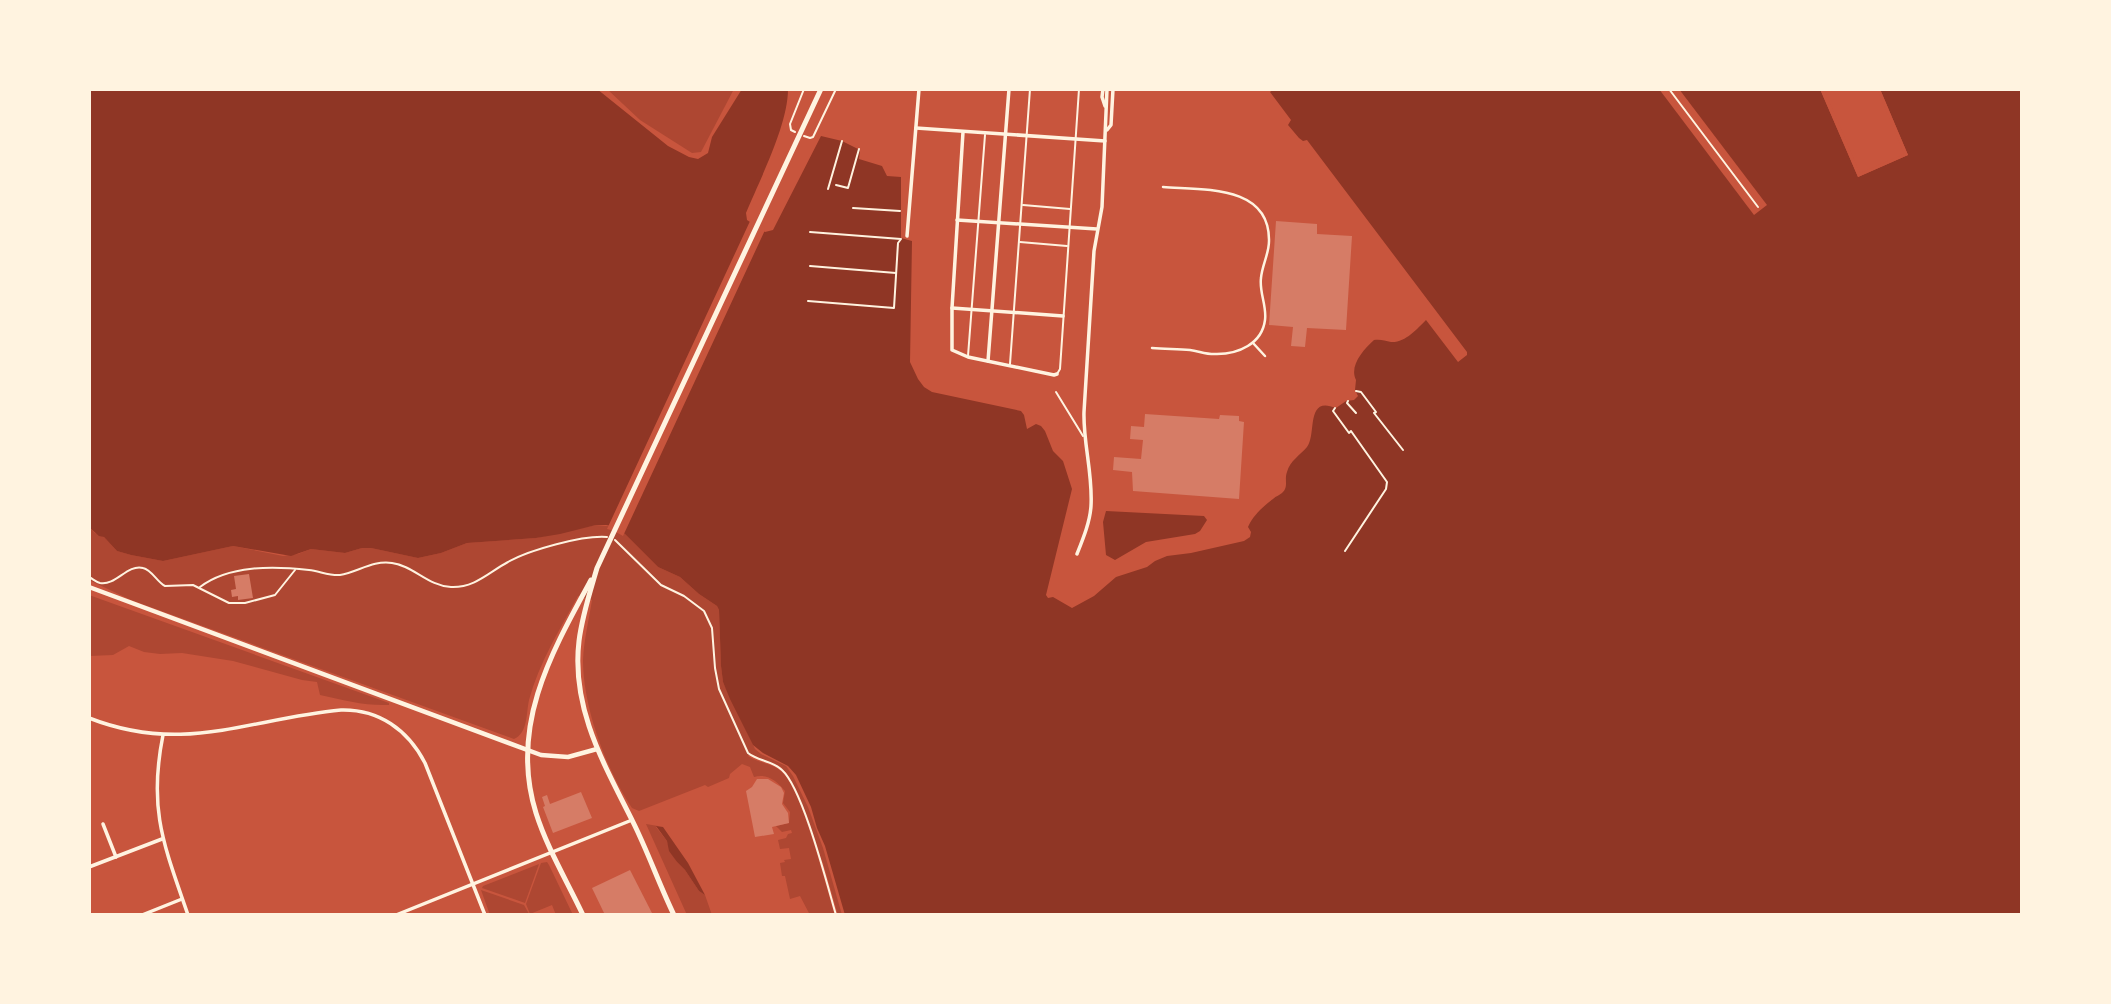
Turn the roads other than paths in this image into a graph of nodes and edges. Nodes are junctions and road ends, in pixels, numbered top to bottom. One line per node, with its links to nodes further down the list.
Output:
1 (821, 89): 45 (main road)
2 (919, 89): 9 (street)
3 (1009, 89): 13 (street)
4 (1030, 89): 14 (lane)
5 (1079, 89): 15 (lane)
6 (1105, 89): 10 (street)
7 (1113, 89): 10 (street)
8 (1669, 89): 19 (lane)
9 (916, 128): 11 (street); 27 (street)
10 (1107, 130): 16 (street)
11 (963, 132): 12 (street); 21 (street)
12 (985, 134): 13 (street); 22 (lane)
13 (1006, 135): 14 (street); 23 (street)
14 (1027, 136): 15 (street); 18 (lane)
15 (1076, 140): 16 (street); 20 (lane)
16 (1106, 141): 26 (street)
17 (1163, 187): 35 (street)
18 (1022, 205): 20 (lane); 24 (lane)
19 (1758, 207)
20 (1071, 209): 25 (lane)
21 (957, 220): 22 (street); 30 (street)
22 (979, 221): 23 (street); 31 (lane)
23 (1000, 222): 24 (street); 32 (street)
24 (1021, 224): 25 (street); 28 (lane)
25 (1070, 227): 26 (street); 29 (lane)
26 (1097, 229): 43 (street)
27 (907, 236)
28 (1020, 242): 29 (lane); 33 (lane)
29 (1068, 246): 34 (lane)
30 (952, 308): 31 (street); 38 (street)
31 (972, 310): 32 (street); 38 (lane)
32 (992, 311): 33 (street); 39 (street)
33 (1014, 313): 34 (street); 40 (lane)
34 (1063, 316): 41 (lane)
35 (1253, 343): 36 (street); 37 (street)
36 (1152, 348)
37 (1265, 356)
38 (968, 357): 39 (street)
39 (988, 361): 40 (street)
40 (1010, 365): 41 (street)
41 (1057, 374)
42 (1056, 392): 43 (lane)
43 (1084, 438): 44 (street)
44 (1077, 554)
45 (597, 568): 49 (main road); 50 (main road)
46 (89, 587): 50 (main road)
47 (89, 718): 48 (street)
48 (163, 735): 53 (street); 57 (street)
49 (597, 749): 50 (main road); 51 (main road)
50 (526, 750): 54 (main road)
51 (632, 820): 54 (street); 64 (main road)
52 (103, 824): 55 (street)
53 (162, 839): 55 (street); 58 (street)
54 (552, 852): 57 (street); 63 (main road)
55 (116, 857): 56 (street)
56 (89, 867)
57 (472, 884): 61 (street); 62 (street)
58 (182, 899): 59 (street); 60 (street)
59 (142, 915)
60 (188, 915)
61 (396, 915)
62 (485, 915)
63 (583, 915)
64 (674, 915)

